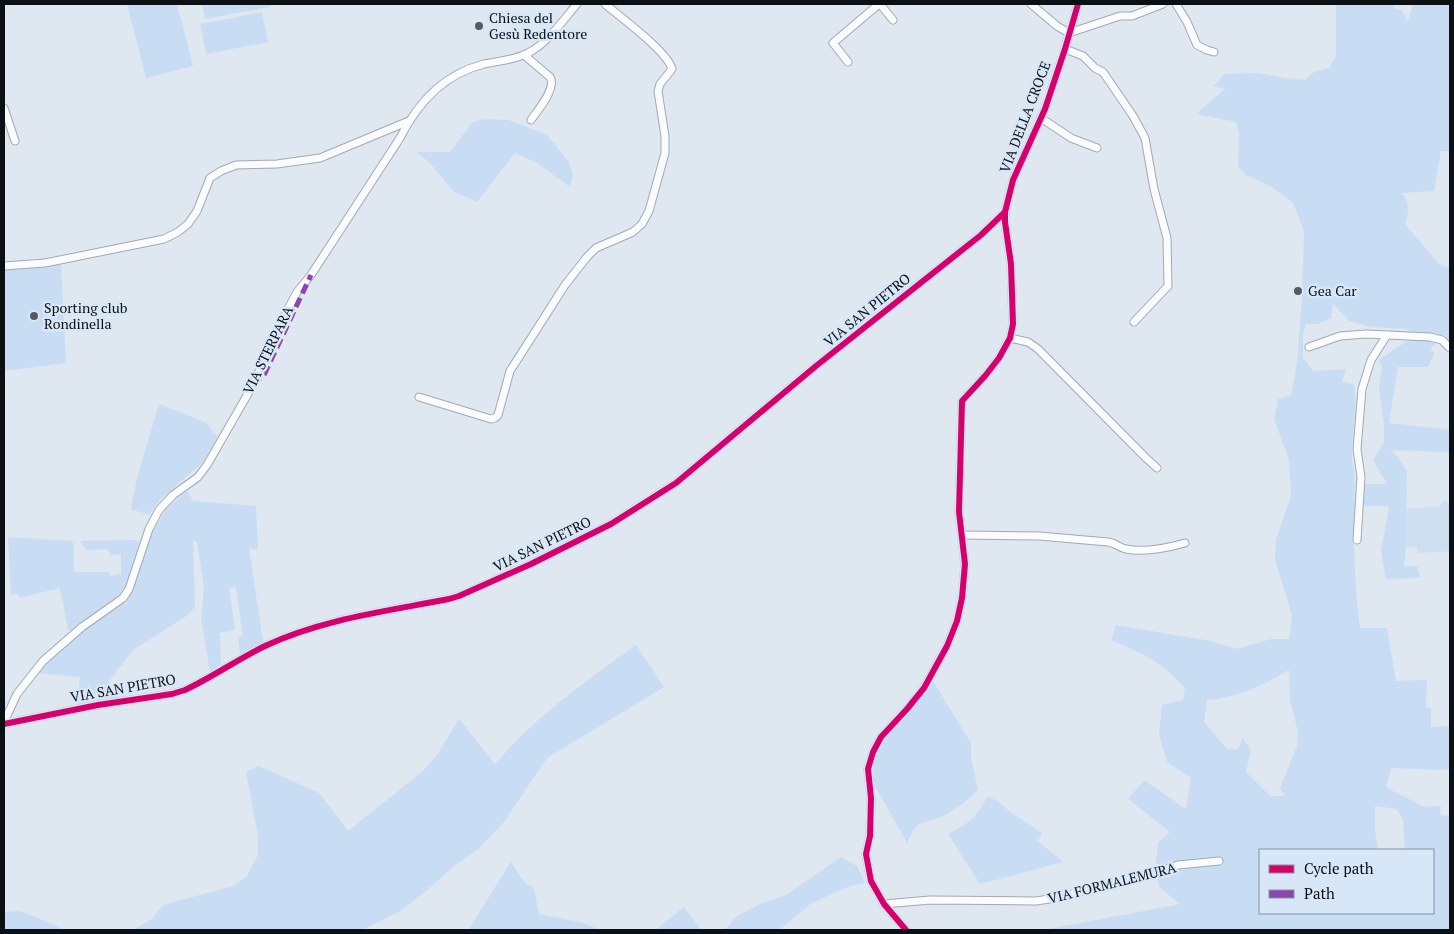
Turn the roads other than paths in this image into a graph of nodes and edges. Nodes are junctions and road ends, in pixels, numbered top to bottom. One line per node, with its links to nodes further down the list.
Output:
1 (577, 4): 12 (street, VIA STERPARA)
2 (604, 4): 27 (street)
3 (879, 4): 8 (street); 13 (street)
4 (1031, 4): 9 (street)
5 (1078, 4): 9 (street, VIA DELLA CROCE)
6 (1163, 4): 9 (street)
7 (1176, 4): 11 (street)
8 (893, 20)
9 (1069, 33): 10 (street, VIA DELLA CROCE)
10 (1065, 49): 15 (street, VIA DELLA CROCE); 22 (street, VIA DELLA CROCE)
11 (1214, 52)
12 (524, 55): 16 (street); 17 (street, VIA STERPARA)
13 (848, 62)
14 (4, 108): 18 (street)
15 (1041, 118): 19 (street, VIA DELLA CROCE); 20 (street, VIA DELLA CROCE)
16 (531, 120)
17 (409, 121): 21 (street); 32 (street, VIA STERPARA)
18 (16, 141)
19 (1097, 148)
20 (1005, 212): 24 (street); 32 (street, VIA SAN PIETRO)
21 (4, 266)
22 (1134, 322)
23 (1386, 335): 25 (street); 26 (street); 30 (street)
24 (1010, 338): 28 (street); 29 (street)
25 (1309, 347)
26 (1450, 348)
27 (419, 397)
28 (1157, 468)
29 (962, 535): 31 (street); 34 (street)
30 (1358, 540)
31 (1185, 543)
32 (4, 723)
33 (1219, 860): 34 (street, VIA FORMALEMURA)
34 (884, 904): 35 (street)
35 (906, 930)

